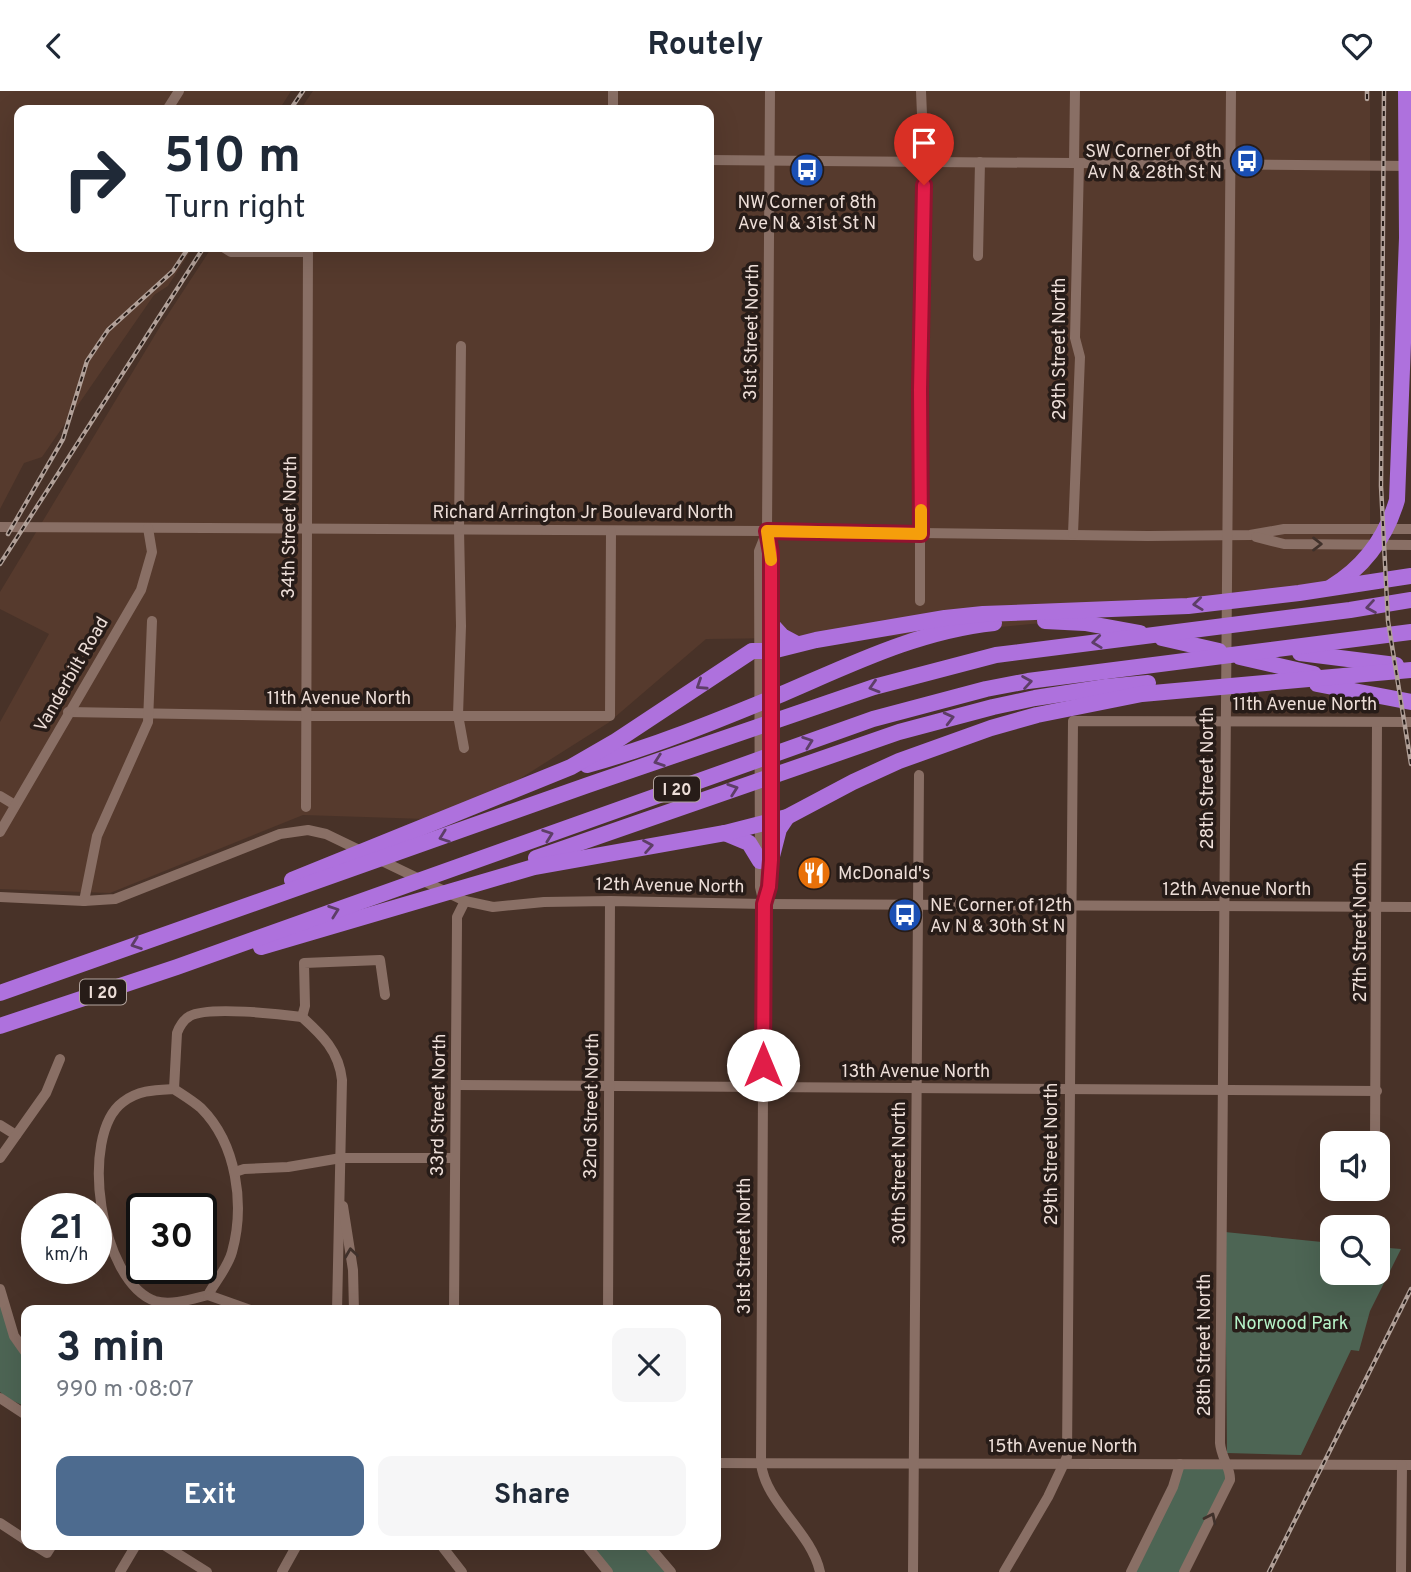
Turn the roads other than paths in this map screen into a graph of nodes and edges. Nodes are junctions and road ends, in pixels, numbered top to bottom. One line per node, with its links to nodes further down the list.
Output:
1 (770, 91): 7 (street, 31st Street North)
2 (921, 91): 8 (street)
3 (1075, 91): 10 (street, 29th Street North)
4 (1231, 91): 11 (street, 28th Street North)
5 (1406, 91): 13 (highway)
6 (714, 160): 7 (street)
7 (770, 160): 8 (street); 24 (street, 31st Street North)
8 (924, 162): 9 (street); 25 (street)
9 (980, 162): 10 (street); 15 (street)
10 (1077, 163): 11 (street); 26 (street, 29th Street North)
11 (1230, 165): 12 (street); 27 (street, 28th Street North)
12 (1411, 166)
13 (1406, 238): 16 (highway); 34 (highway)
14 (308, 252): 20 (street, 34th Street North)
15 (978, 256)
16 (1411, 293)
17 (461, 346): 21 (street)
18 (0, 527): 19 (street, Richard Arrington Jr Boulevard North)
19 (148, 528): 20 (street, Richard Arrington Jr Boulevard North); 43 (street, Vanderbilt Road)
20 (307, 529): 21 (street, Richard Arrington Jr Boulevard North); 46 (street, 34th Street North)
21 (459, 529): 23 (street, Richard Arrington Jr Boulevard North); 45 (street)
22 (1411, 529): 28 (street, Richard Arrington Jr Boulevard North)
23 (611, 531): 24 (street, Richard Arrington Jr Boulevard North); 45 (street, 11th Avenue North)
24 (767, 531): 25 (street, Richard Arrington Jr Boulevard North); 35 (street, 31st Street North); 39 (street, 31st Street North)
25 (921, 534): 26 (street, Richard Arrington Jr Boulevard North); 32 (street)
26 (1073, 534): 27 (street, Richard Arrington Jr Boulevard North)
27 (1227, 535): 28 (street, Richard Arrington Jr Boulevard North); 47 (street, 28th Street North)
28 (1250, 535): 29 (street, Richard Arrington Jr Boulevard North, one-way to 29)
29 (1411, 545)
30 (1411, 576): 37 (highway, one-way to 37)
31 (1411, 600): 34 (highway, I 20, one-way to 34)
32 (920, 601)
33 (152, 621): 44 (street)
34 (1256, 622): 73 (highway, I 20, one-way to 73)
35 (771, 624): 37 (highway); 39 (street, 31st Street North)
36 (1411, 632): 38 (highway)
37 (797, 644): 39 (highway)
38 (1346, 649): 40 (highway); 74 (highway, I 20, one-way to 38)
39 (765, 651): 52 (highway, one-way to 52); 58 (street, 31st Street North)
40 (1411, 668): 57 (highway)
41 (1411, 692): 52 (highway)
42 (1411, 702): 72 (highway, one-way to 42)
43 (68, 712): 44 (street, 11th Avenue North); 55 (street, Vanderbilt Road)
44 (149, 713): 46 (street, 11th Avenue North); 64 (street)
45 (458, 715): 46 (street, 11th Avenue North); 51 (street)
46 (306, 716): 56 (street, 34th Street North)
47 (1225, 720): 48 (street, 11th Avenue North); 49 (street, 11th Avenue North); 69 (street, 28th Street North)
48 (1073, 721): 68 (street, 29th Street North)
49 (1381, 722): 50 (street, 11th Avenue North); 70 (street, 27th Street North)
50 (1411, 722)
51 (464, 748)
52 (551, 775): 73 (highway)
53 (919, 775): 67 (street, 30th Street North)
54 (0, 796): 55 (street)
55 (15, 806): 59 (street, Vanderbilt Road)
56 (306, 807)
57 (788, 817): 58 (highway); 61 (highway)
58 (765, 823): 60 (highway); 61 (street, 31st Street North)
59 (0, 832)
60 (725, 833): 61 (highway); 72 (highway, one-way to 60)
61 (765, 861): 66 (street, 31st Street North)
62 (0, 897): 64 (street, 12th Avenue North)
63 (461, 899): 64 (street, 12th Avenue North); 65 (street, 12th Avenue North); 80 (street, 33rd Street North)
64 (84, 901)
65 (610, 901): 66 (street, 12th Avenue North); 81 (street, 32nd Street North)
66 (764, 904): 67 (street, 12th Avenue North); 82 (street, 31st Street North)
67 (918, 905): 68 (street, 12th Avenue North); 83 (street, 30th Street North)
68 (1070, 905): 69 (street, 12th Avenue North); 85 (street, 29th Street North)
69 (1224, 906): 70 (street, 12th Avenue North); 86 (street, 28th Street North)
70 (1377, 907): 71 (street, 12th Avenue North); 87 (street, 27th Street North)
71 (1409, 907)
72 (369, 917): 74 (highway)
73 (173, 931): 75 (highway, I 20, one-way to 75)
74 (177, 967): 78 (highway, I 20)
75 (0, 993)
76 (385, 995): 77 (street)
77 (302, 1017): 84 (street); 92 (street)
78 (0, 1026)
79 (60, 1059): 90 (street)
80 (456, 1085): 81 (street, 13th Avenue North); 93 (street, 33rd Street North)
81 (609, 1086): 82 (street, 13th Avenue North); 104 (street, 32nd Street North)
82 (763, 1087): 83 (street, 13th Avenue North); 109 (street, 31st Street North)
83 (917, 1088): 85 (street, 13th Avenue North); 110 (street, 30th Street North)
84 (174, 1089): 94 (street); 98 (street)
85 (1069, 1089): 86 (street, 13th Avenue North); 111 (street, 29th Street North)
86 (1223, 1090): 87 (street, 13th Avenue North); 113 (street, 28th Street North)
87 (1377, 1091): 89 (street, 27th Street North)
88 (0, 1125): 90 (street)
89 (1375, 1131)
90 (16, 1135): 91 (street)
91 (0, 1158)
92 (341, 1158): 93 (street); 94 (street); 95 (street)
93 (455, 1159): 103 (street, 33rd Street North)
94 (235, 1172): 97 (street)
95 (340, 1196): 101 (street); 102 (street, one-way to 95)
96 (0, 1289): 105 (street)
97 (208, 1295): 99 (street); 100 (street)
98 (154, 1305)
99 (161, 1305)
100 (236, 1305)
101 (337, 1305)
102 (354, 1305)
103 (454, 1305)
104 (608, 1305)
105 (21, 1346)
106 (0, 1398): 107 (street)
107 (21, 1412)
108 (721, 1463): 109 (street, 15th Avenue North)
109 (761, 1463): 110 (street, 15th Avenue North); 129 (street, 31st Street North)
110 (914, 1464): 111 (street, 15th Avenue North); 130 (street, 30th Street North)
111 (1064, 1464): 112 (street, 15th Avenue North); 131 (street, 29th Street North)
112 (1180, 1464): 113 (street, 15th Avenue North); 132 (street)
113 (1226, 1464): 114 (street, 15th Avenue North); 133 (street, 28th Street North, one-way to 113)
114 (1407, 1465): 134 (street)
115 (0, 1523): 116 (street)
116 (21, 1537)
117 (133, 1550): 123 (street)
118 (172, 1550): 124 (street)
119 (294, 1550): 125 (street)
120 (445, 1550): 126 (street)
121 (590, 1550): 127 (street)
122 (652, 1550): 128 (street)
123 (120, 1572)
124 (207, 1572)
125 (282, 1572)
126 (462, 1572)
127 (608, 1572)
128 (671, 1572)
129 (820, 1572)
130 (913, 1572)
131 (1004, 1572)
132 (1130, 1572)
133 (1184, 1572)
134 (1401, 1572)

